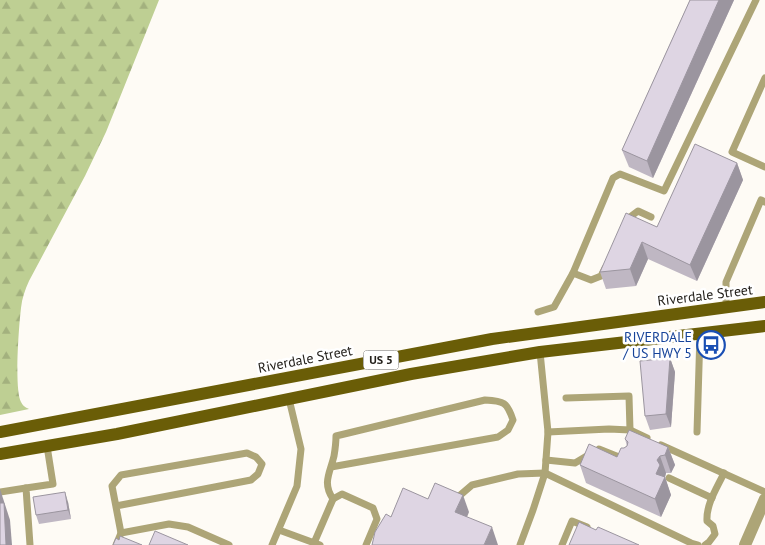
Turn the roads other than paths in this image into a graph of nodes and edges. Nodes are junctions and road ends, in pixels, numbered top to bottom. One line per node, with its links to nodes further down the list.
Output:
1 (756, 0): 8 (lane)
2 (765, 78): 3 (lane)
3 (765, 167)
4 (765, 202): 10 (lane)
5 (651, 217): 6 (lane)
6 (626, 225)
7 (609, 259): 8 (lane)
8 (573, 273): 11 (lane)
9 (765, 302): 10 (main road, Riverdale Street / US 5)
10 (726, 307): 20 (main road, Riverdale Street / US 5)
11 (538, 312)
12 (765, 326): 13 (main road, US 5)
13 (732, 330): 14 (main road); 15 (main road, US 5)
14 (765, 332)
15 (700, 333): 16 (main road, US 5); 22 (lane)
16 (540, 352): 18 (main road, US 5); 21 (lane)
17 (566, 398): 19 (lane)
18 (290, 399): 23 (main road, US 5); 39 (lane)
19 (630, 430): 21 (lane); 29 (lane)
20 (0, 432)
21 (548, 432): 25 (lane)
22 (698, 432)
23 (48, 446): 24 (main road, US 5); 31 (lane)
24 (0, 454)
25 (546, 460): 26 (lane); 28 (lane)
26 (629, 461)
27 (331, 467): 27 (lane); 36 (lane)
28 (545, 473): 34 (lane); 48 (lane); 50 (lane)
29 (724, 473): 33 (lane); 35 (lane)
30 (669, 478): 35 (lane)
31 (26, 488): 32 (lane); 43 (lane)
32 (0, 492)
33 (765, 492)
34 (458, 497)
35 (712, 498): 51 (lane)
36 (333, 499): 42 (lane); 47 (lane)
37 (116, 506): 37 (lane); 41 (lane)
38 (763, 507): 52 (street)
39 (279, 530): 42 (lane); 46 (lane)
40 (596, 531): 49 (lane)
41 (121, 533): 44 (lane); 45 (lane)
42 (317, 544)
43 (30, 545)
44 (116, 545)
45 (229, 545)
46 (272, 545)
47 (366, 545)
48 (520, 545)
49 (562, 545)
50 (698, 545)
51 (705, 545)
52 (745, 545)

